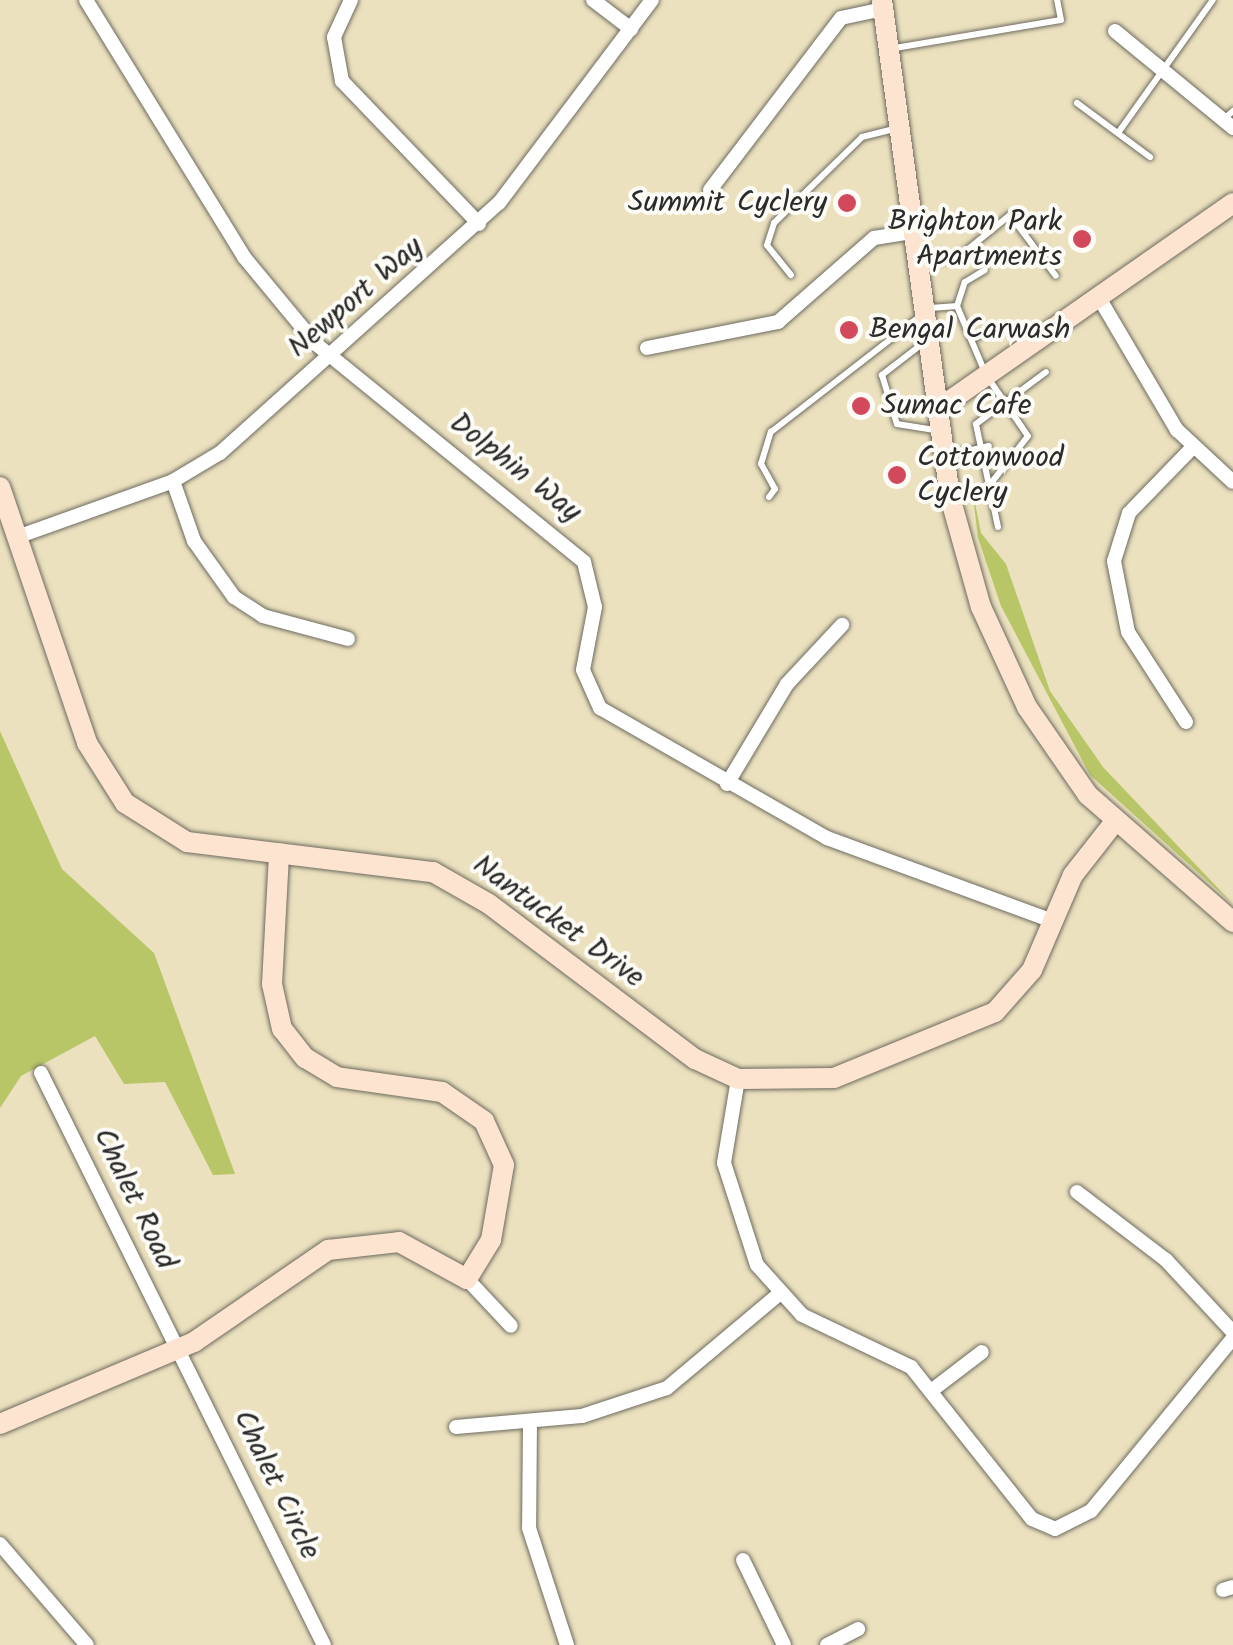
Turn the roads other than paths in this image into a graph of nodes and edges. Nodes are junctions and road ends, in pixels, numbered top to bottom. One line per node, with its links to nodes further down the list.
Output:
1 (86, 0): 32 (street, Dolphin Way)
2 (350, 0): 19 (street)
3 (593, 0): 8 (street)
4 (652, 0): 8 (street, Newport Way)
5 (1058, 0): 10 (lane)
6 (1212, 0): 11 (lane)
7 (882, 4): 10 (street); 17 (street)
8 (630, 28): 19 (street, Newport Way)
9 (1115, 31): 11 (street)
10 (888, 49): 14 (street)
11 (1164, 68): 13 (street); 15 (lane)
12 (1077, 103): 15 (lane)
13 (1230, 119)
14 (900, 128): 20 (street); 23 (lane)
15 (1118, 133): 16 (lane)
16 (1150, 157)
17 (710, 190)
18 (1231, 208): 25 (street)
19 (479, 224): 32 (street, Newport Way)
20 (912, 232): 21 (street); 31 (street)
21 (916, 268): 24 (lane); 27 (street)
22 (985, 270): 26 (lane)
23 (791, 275)
24 (1056, 276)
25 (1098, 296): 34 (street); 40 (street)
26 (957, 306): 27 (lane); 29 (lane)
27 (923, 311): 30 (street); 47 (lane)
28 (993, 329): 29 (lane)
29 (971, 339): 34 (lane)
30 (927, 340): 36 (street); 36 (lane)
31 (647, 348)
32 (330, 358): 43 (street, Newport Way); 53 (street, Dolphin Way)
33 (1046, 372): 35 (lane)
34 (986, 375): 35 (lane); 36 (street)
35 (1004, 401): 37 (lane); 41 (lane)
36 (939, 419): 42 (street)
37 (1020, 424): 38 (lane); 46 (lane)
38 (1012, 429)
39 (989, 446): 41 (lane)
40 (1192, 448): 44 (street); 52 (street)
41 (979, 450): 42 (lane); 46 (lane)
42 (945, 456): 54 (street)
43 (173, 481): 49 (street, Newport Way); 51 (street)
44 (1233, 482)
45 (0, 487): 49 (street, Nantucket Drive)
46 (988, 488): 48 (lane)
47 (769, 497)
48 (998, 527)
49 (17, 536): 55 (street, Nantucket Drive)
50 (842, 625): 53 (street)
51 (348, 639)
52 (1186, 722)
53 (727, 784): 56 (street, Dolphin Way)
54 (1113, 824): 56 (street, Nantucket Drive); 57 (street)
55 (280, 854): 59 (street, Nantucket Drive); 61 (street)
56 (1052, 922): 59 (street, Nantucket Drive)
57 (1233, 922)
58 (41, 1073): 65 (street, Chalet Road)
59 (738, 1079): 62 (street)
60 (1077, 1192): 64 (street)
61 (466, 1279): 63 (street); 65 (street)
62 (779, 1294): 67 (street); 68 (street)
63 (511, 1326)
64 (1233, 1335): 67 (street)
65 (178, 1350): 69 (street); 75 (street, Chalet Circle)
66 (982, 1352): 67 (street)
67 (931, 1391)
68 (530, 1422): 70 (street); 76 (street)
69 (0, 1424)
70 (456, 1427)
71 (0, 1544): 74 (street)
72 (742, 1560): 77 (street)
73 (858, 1629): 78 (street)
74 (87, 1645)
75 (324, 1645)
76 (567, 1645)
77 (784, 1645)
78 (827, 1645)

